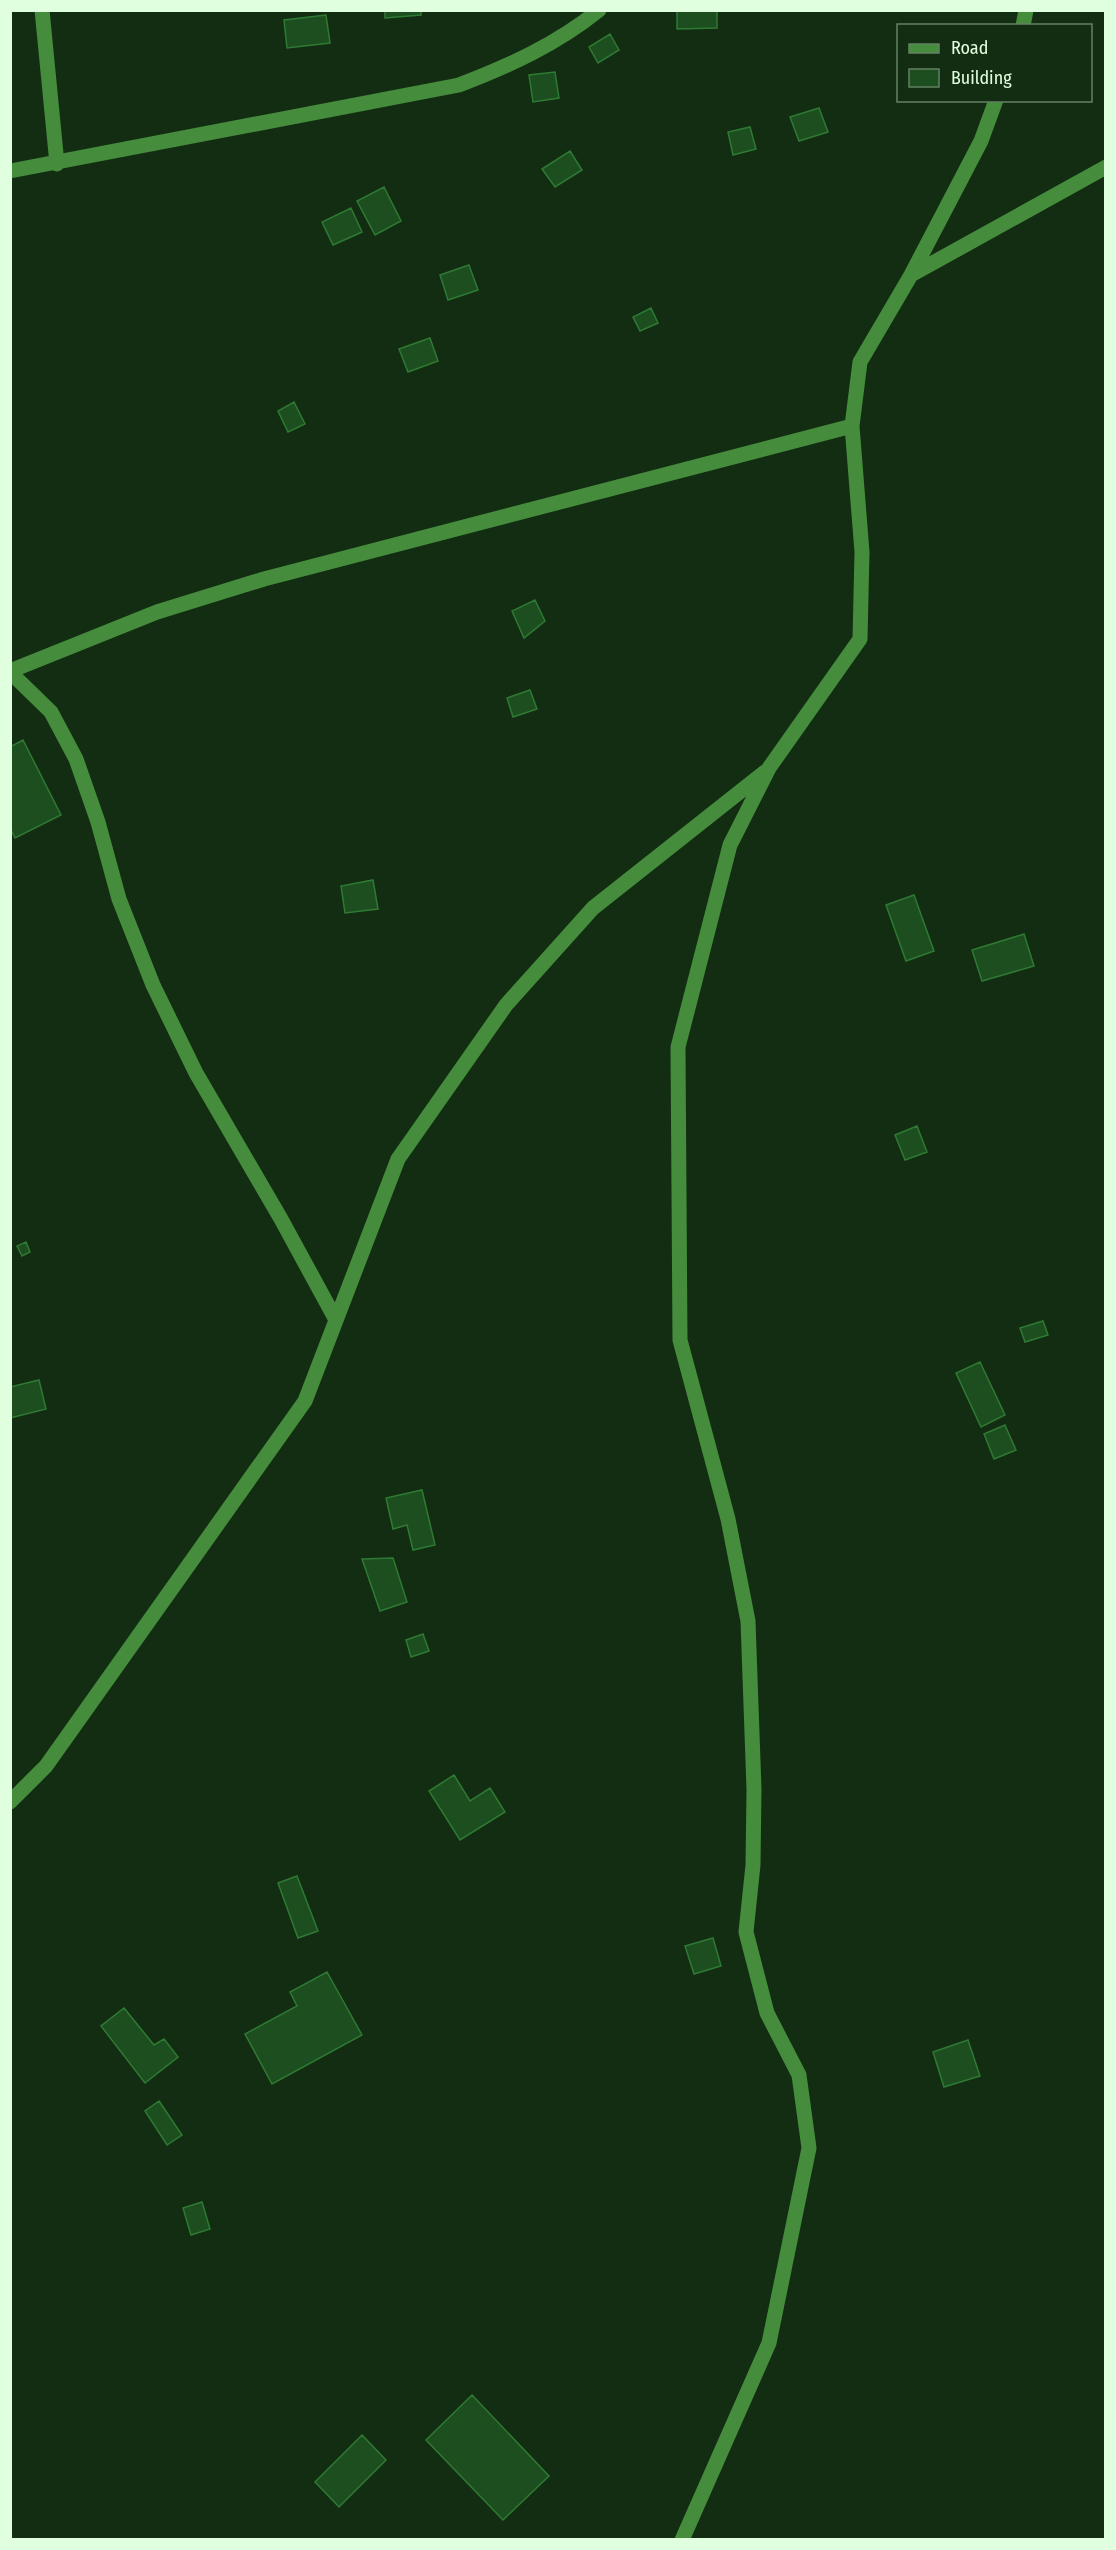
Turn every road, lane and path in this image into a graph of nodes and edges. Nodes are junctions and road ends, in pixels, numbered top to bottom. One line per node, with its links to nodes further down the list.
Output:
1 (42, 10): 4 (street)
2 (599, 10): 4 (street)
3 (995, 102): 7 (street)
4 (57, 164): 6 (street)
5 (1106, 167): 7 (street)
6 (10, 171)
7 (911, 275): 8 (street)
8 (852, 426): 9 (street); 10 (street)
9 (10, 671): 11 (street)
10 (770, 768): 11 (street); 13 (street)
11 (336, 1320): 12 (street)
12 (10, 1802)
13 (682, 2540)

